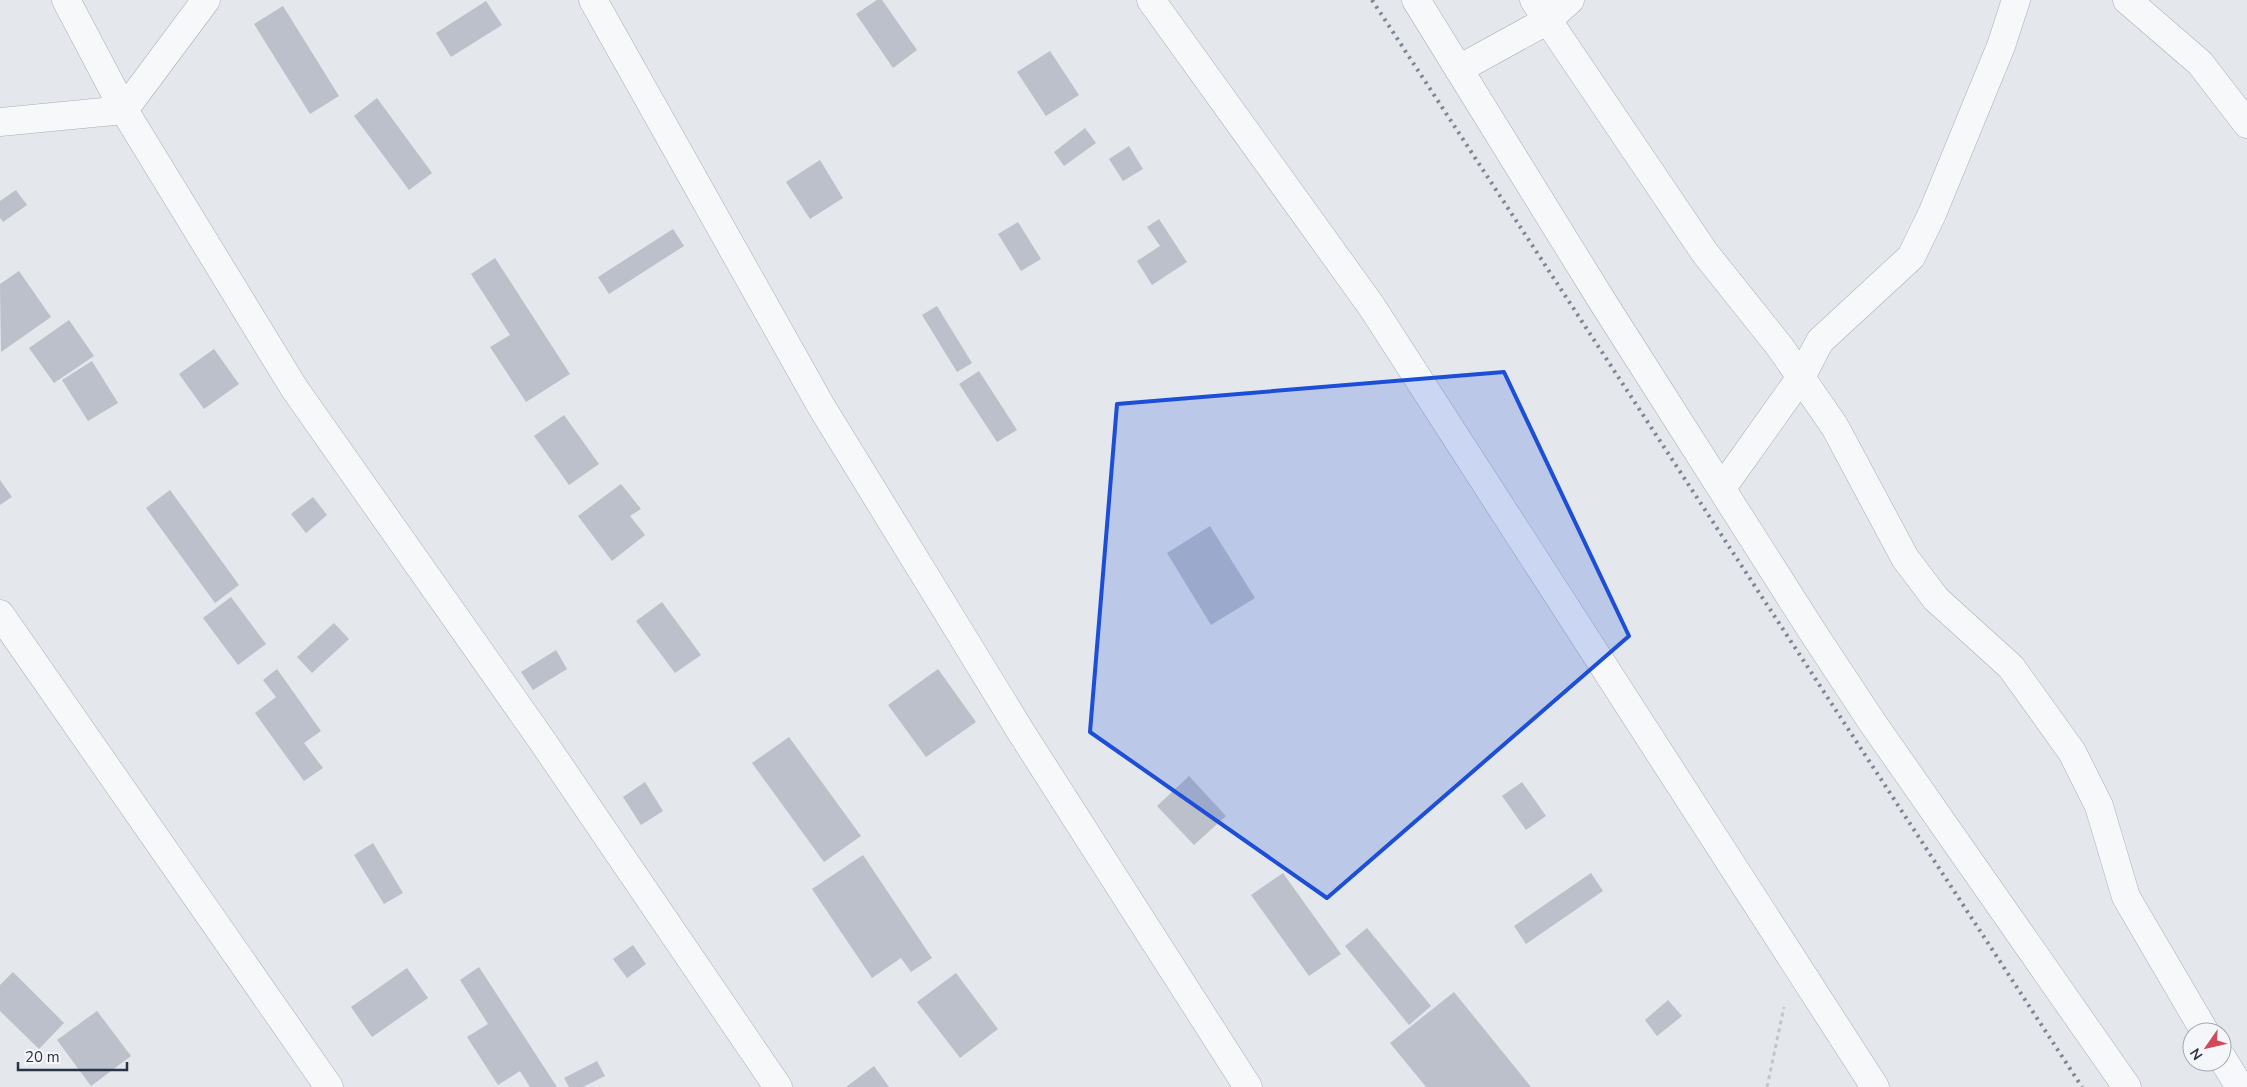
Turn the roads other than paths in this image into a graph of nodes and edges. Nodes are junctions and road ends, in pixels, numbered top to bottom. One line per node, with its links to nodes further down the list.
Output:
1 (66, 0): 11 (street)
2 (206, 0): 11 (street)
3 (593, 0): 21 (street)
4 (1151, 0): 22 (street)
5 (1416, 0): 10 (street)
6 (1570, 0): 9 (street)
7 (2016, 0): 14 (street)
8 (2126, 0): 13 (street)
9 (1541, 10): 10 (street); 14 (street)
10 (1459, 69): 15 (street)
11 (124, 110): 12 (street); 20 (street)
12 (0, 122)
13 (2247, 124)
14 (1801, 377): 15 (street); 17 (street)
15 (1722, 488): 23 (street)
16 (0, 614): 19 (street)
17 (2199, 1022)
18 (2231, 1072): 24 (street)
19 (329, 1087)
20 (778, 1087)
21 (1248, 1087)
22 (1875, 1087)
23 (2127, 1087)
24 (2240, 1087)

